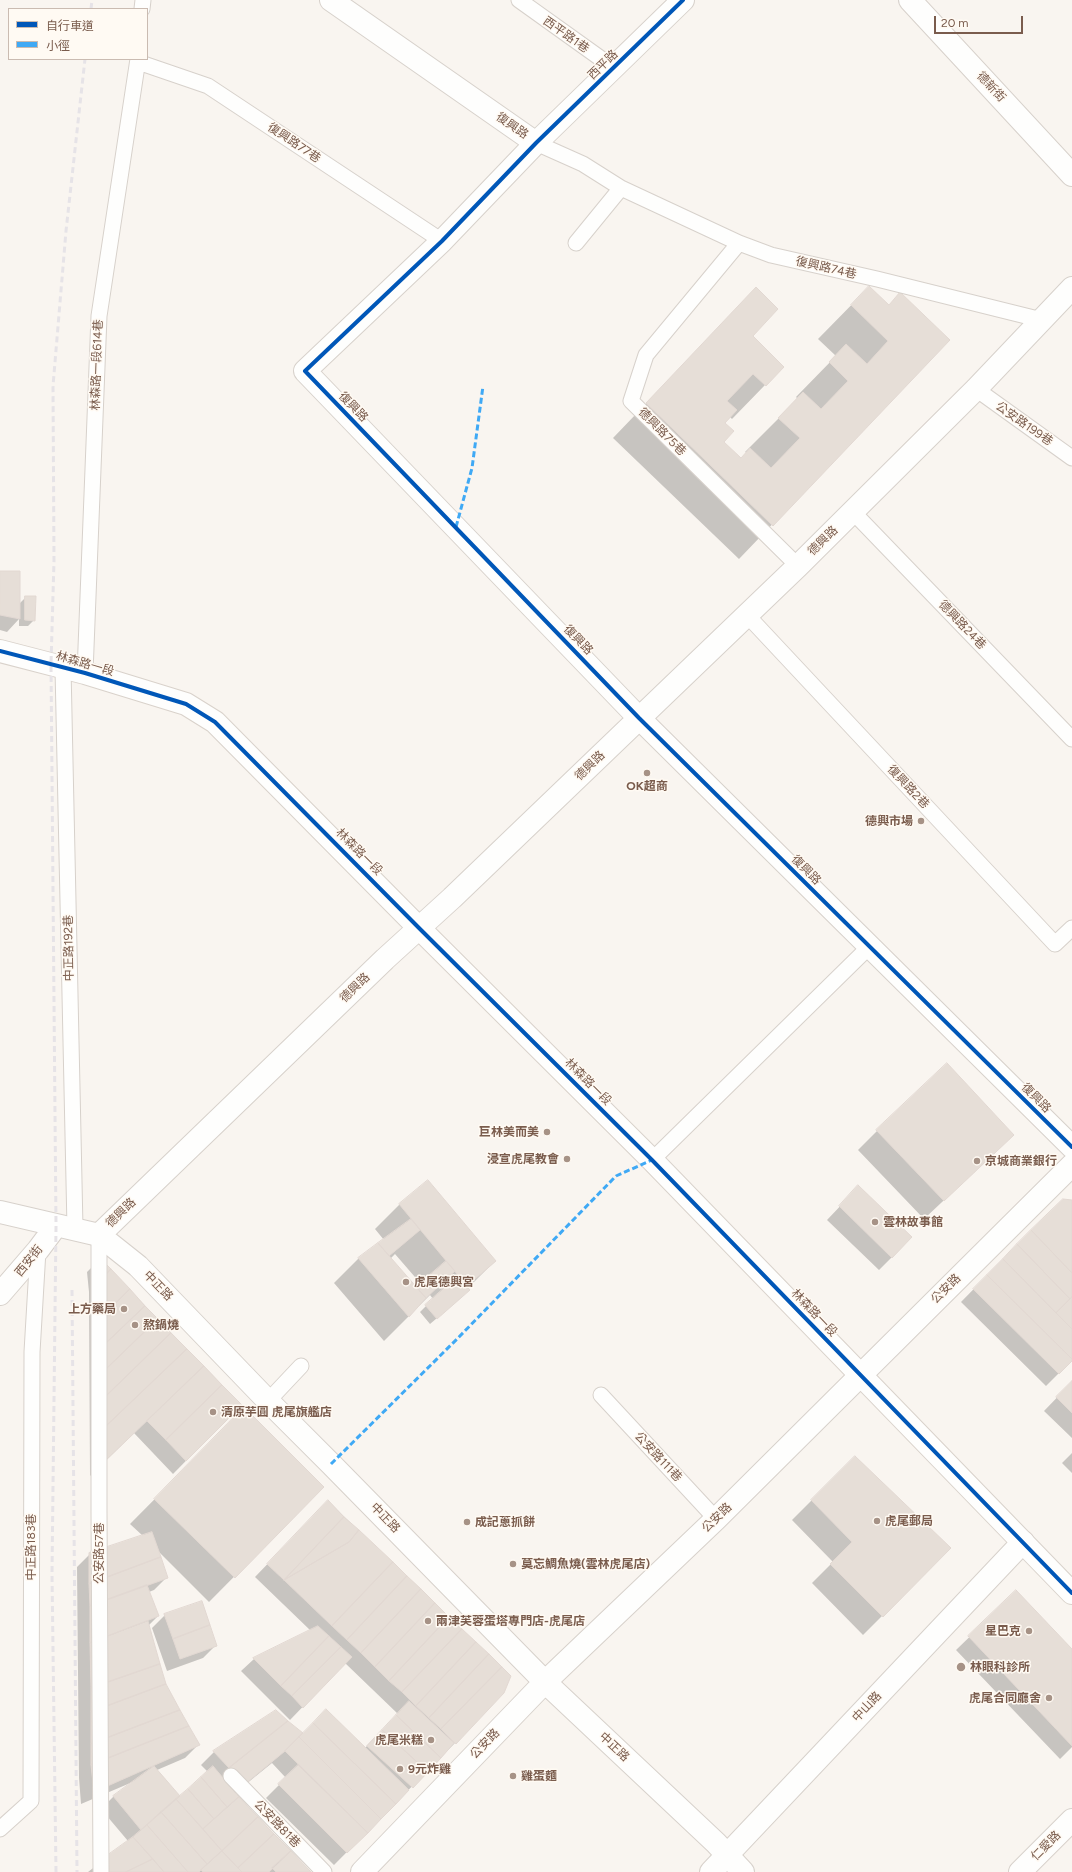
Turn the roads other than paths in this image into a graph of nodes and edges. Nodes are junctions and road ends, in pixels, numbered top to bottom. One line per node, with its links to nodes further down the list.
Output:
1 (331, 0): 7 (street, 復興路)
2 (519, 0): 6 (lane, 西平路1巷)
3 (683, 0): 6 (street, 西平路)
4 (910, 0): 8 (street, 德新街)
5 (138, 60): 10 (lane, 復興路77巷); 22 (lane, 林森路一段614巷)
6 (614, 68): 7 (street, 西平路)
7 (536, 143): 9 (lane, 復興路74巷); 10 (street, 復興路)
8 (1072, 175)
9 (621, 188): 11 (lane); 12 (lane, 復興路74巷)
10 (442, 242): 23 (street, 復興路)
11 (576, 243)
12 (739, 243): 14 (lane, 復興路74巷); 18 (lane, 德興路75巷)
13 (1068, 297): 14 (street, 德興路)
14 (1042, 320): 15 (street, 德興路)
15 (976, 389): 16 (lane, 公安路199巷); 17 (street, 德興路)
16 (1072, 458)
17 (853, 512): 18 (street, 德興路); 24 (lane, 德興路24巷)
18 (798, 566): 19 (street, 德興路)
19 (746, 614): 23 (street, 德興路); 26 (lane, 復興路2巷)
20 (0, 651): 21 (street, 林森路一段)
21 (62, 668): 22 (street, 林森路一段); 32 (lane, 中正路192巷)
22 (85, 673): 25 (street, 林森路一段)
23 (639, 718): 25 (street, 德興路); 27 (street, 復興路)
24 (1072, 739)
25 (419, 928): 29 (street, 林森路一段); 33 (street, 德興路)
26 (1072, 928)
27 (869, 947): 28 (street, 復興路); 29 (lane)
28 (1072, 1147)
29 (652, 1160): 37 (street, 林森路一段)
30 (1072, 1165): 37 (street, 公安路)
31 (0, 1212): 32 (street, 中正路)
32 (65, 1227): 33 (street, 中正路); 34 (street, 西安街)
33 (100, 1234): 39 (street, 中正路); 48 (lane, 公安路57巷)
34 (38, 1250): 35 (street, 西安街); 46 (lane, 中正路183巷)
35 (0, 1294)
36 (301, 1366): 39 (lane)
37 (860, 1374): 40 (street, 公安路); 41 (street, 林森路一段)
38 (600, 1395): 40 (lane, 公安路111巷)
39 (268, 1401): 43 (street, 中正路)
40 (716, 1519): 43 (street, 公安路)
41 (1022, 1542): 42 (street, 林森路一段); 47 (street, 中山路)
42 (1072, 1593)
43 (545, 1682): 47 (street, 中正路); 50 (street, 公安路)
44 (231, 1776): 49 (lane, 公安路81巷)
45 (1072, 1820): 53 (street, 仁愛路)
46 (0, 1830)
47 (727, 1856): 51 (street, 中山路); 52 (street, 中正路)
48 (101, 1872)
49 (324, 1872)
50 (362, 1872)
51 (711, 1872)
52 (743, 1872)
53 (1020, 1872)

